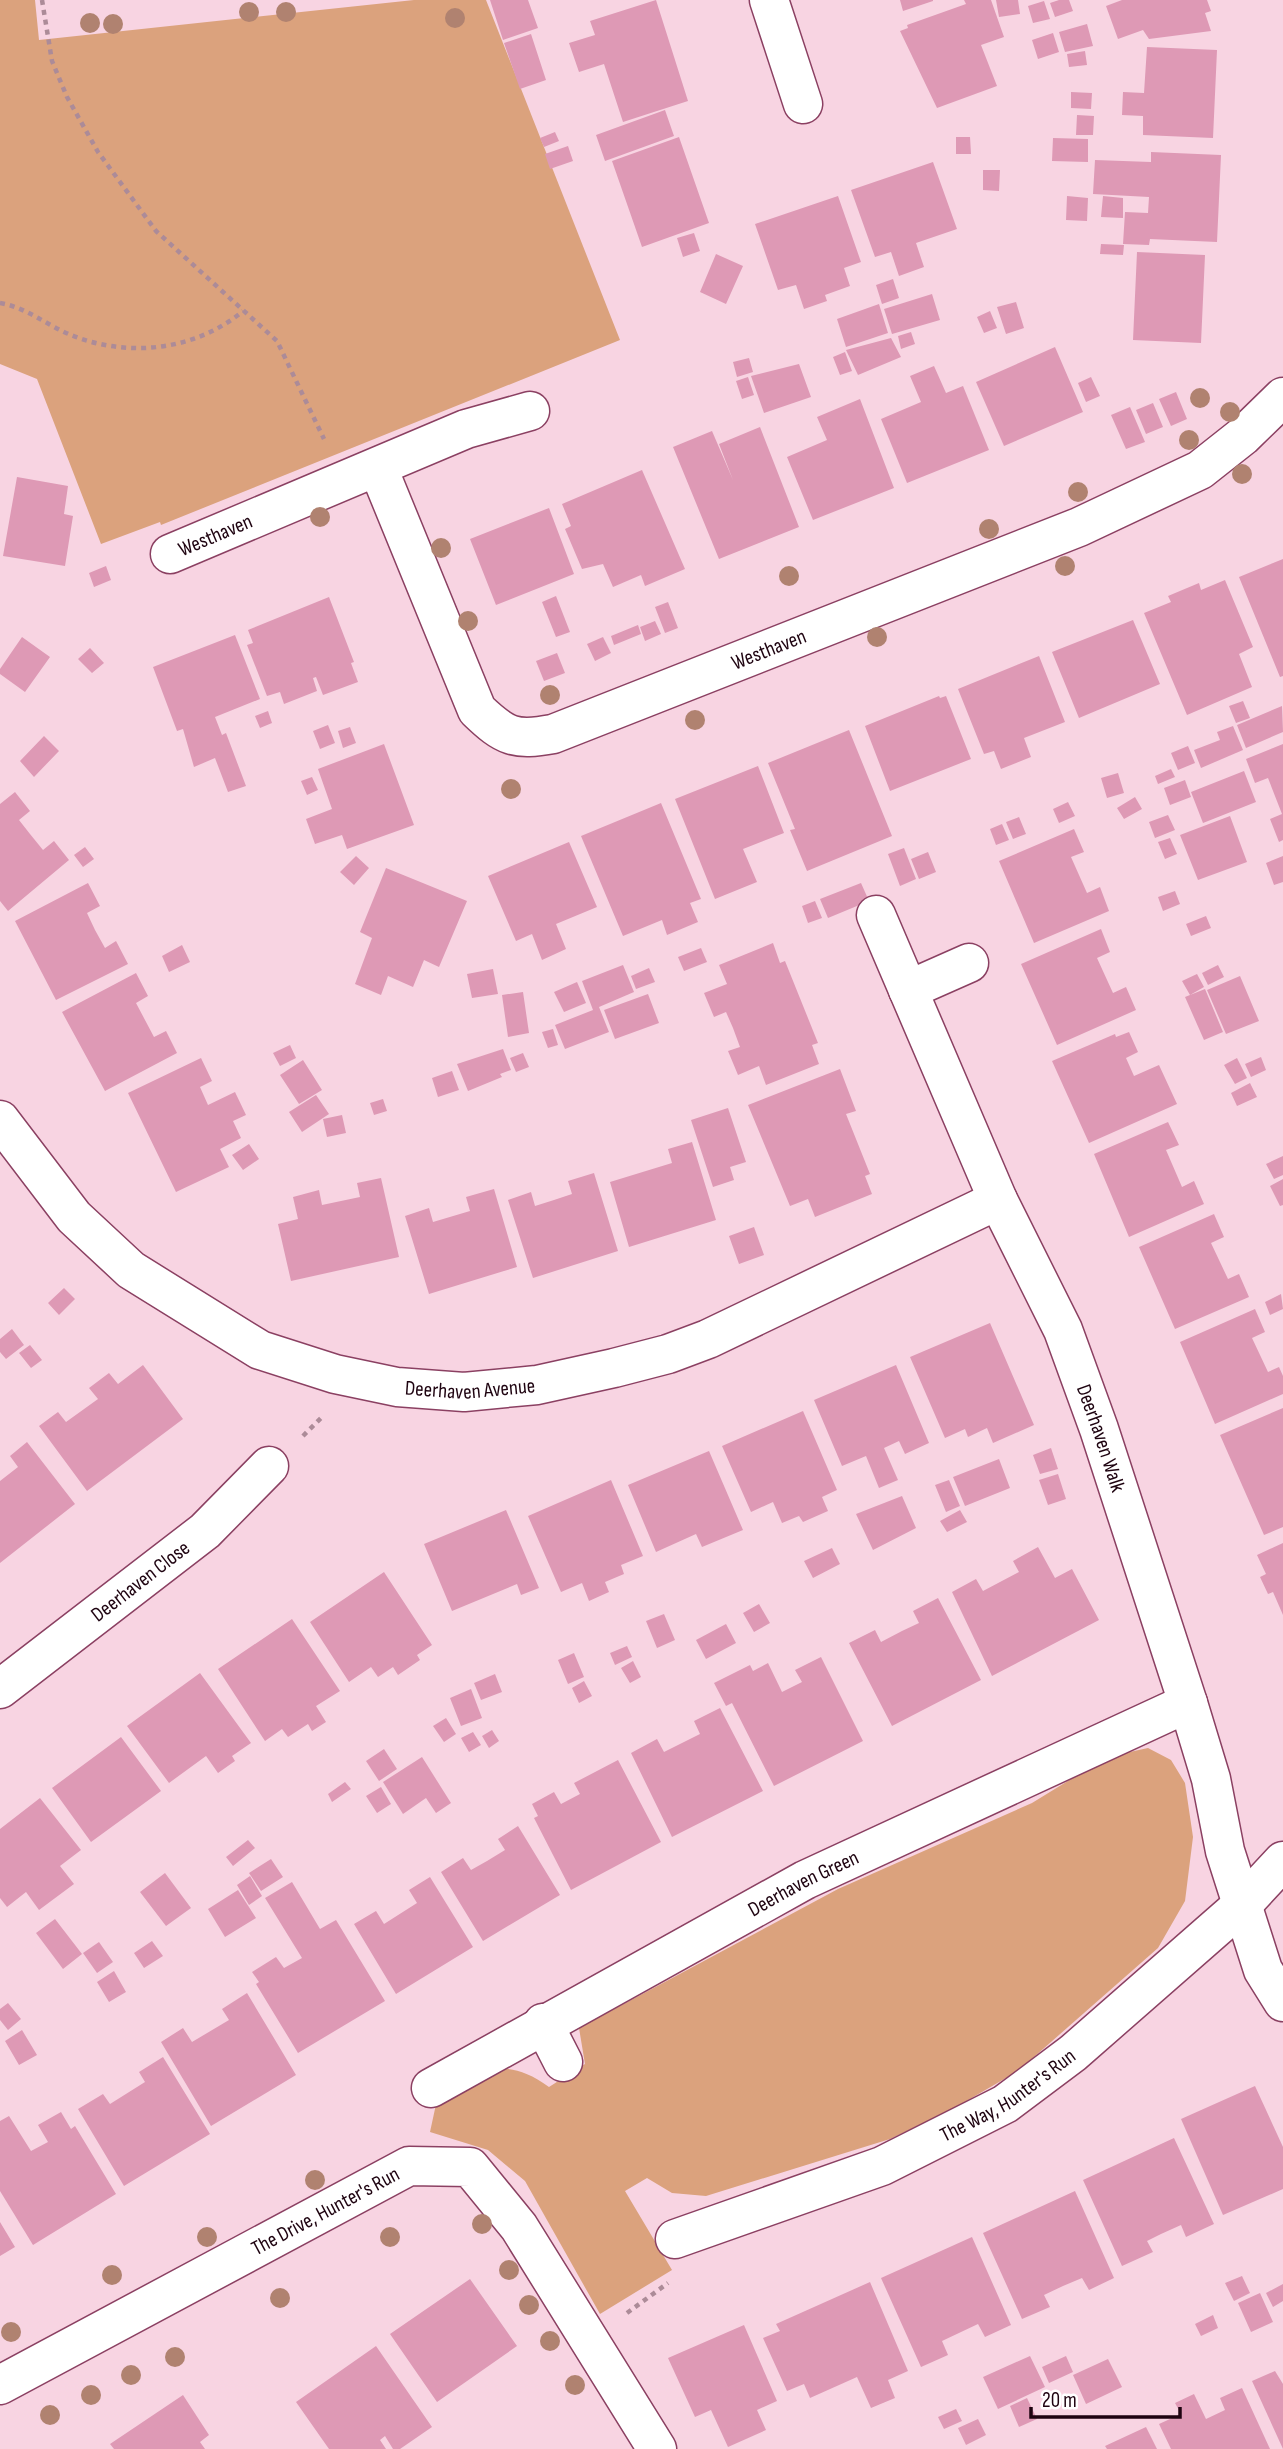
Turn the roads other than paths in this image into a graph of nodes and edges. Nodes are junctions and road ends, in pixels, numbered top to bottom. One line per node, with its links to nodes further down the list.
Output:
1 (769, 0): 2 (street)
2 (803, 104)
3 (1283, 397): 5 (street, Westhaven)
4 (530, 411): 5 (street, Westhaven)
5 (378, 468): 6 (street, Westhaven)
6 (170, 554)
7 (876, 915): 9 (street, Deerhaven Walk)
8 (969, 963): 9 (street)
9 (908, 990): 11 (street, Deerhaven Walk)
10 (0, 1120): 11 (street, Deerhaven Avenue)
11 (998, 1200): 14 (street, Deerhaven Walk)
12 (270, 1466): 13 (street, Deerhaven Close)
13 (1, 1686)
14 (1188, 1703): 16 (street, Deerhaven Walk); 18 (street, Deerhaven Green)
15 (1283, 1861): 16 (street, The Way, Hunter's Run)
16 (1242, 1905): 17 (street, Deerhaven Walk); 21 (street, The Way, Hunter's Run)
17 (1283, 2002)
18 (543, 2023): 19 (street); 20 (street, Deerhaven Green)
19 (563, 2062)
20 (431, 2088)
21 (675, 2239)
22 (0, 2385): 23 (street, The Drive, Hunter's Run)
23 (657, 2449)

